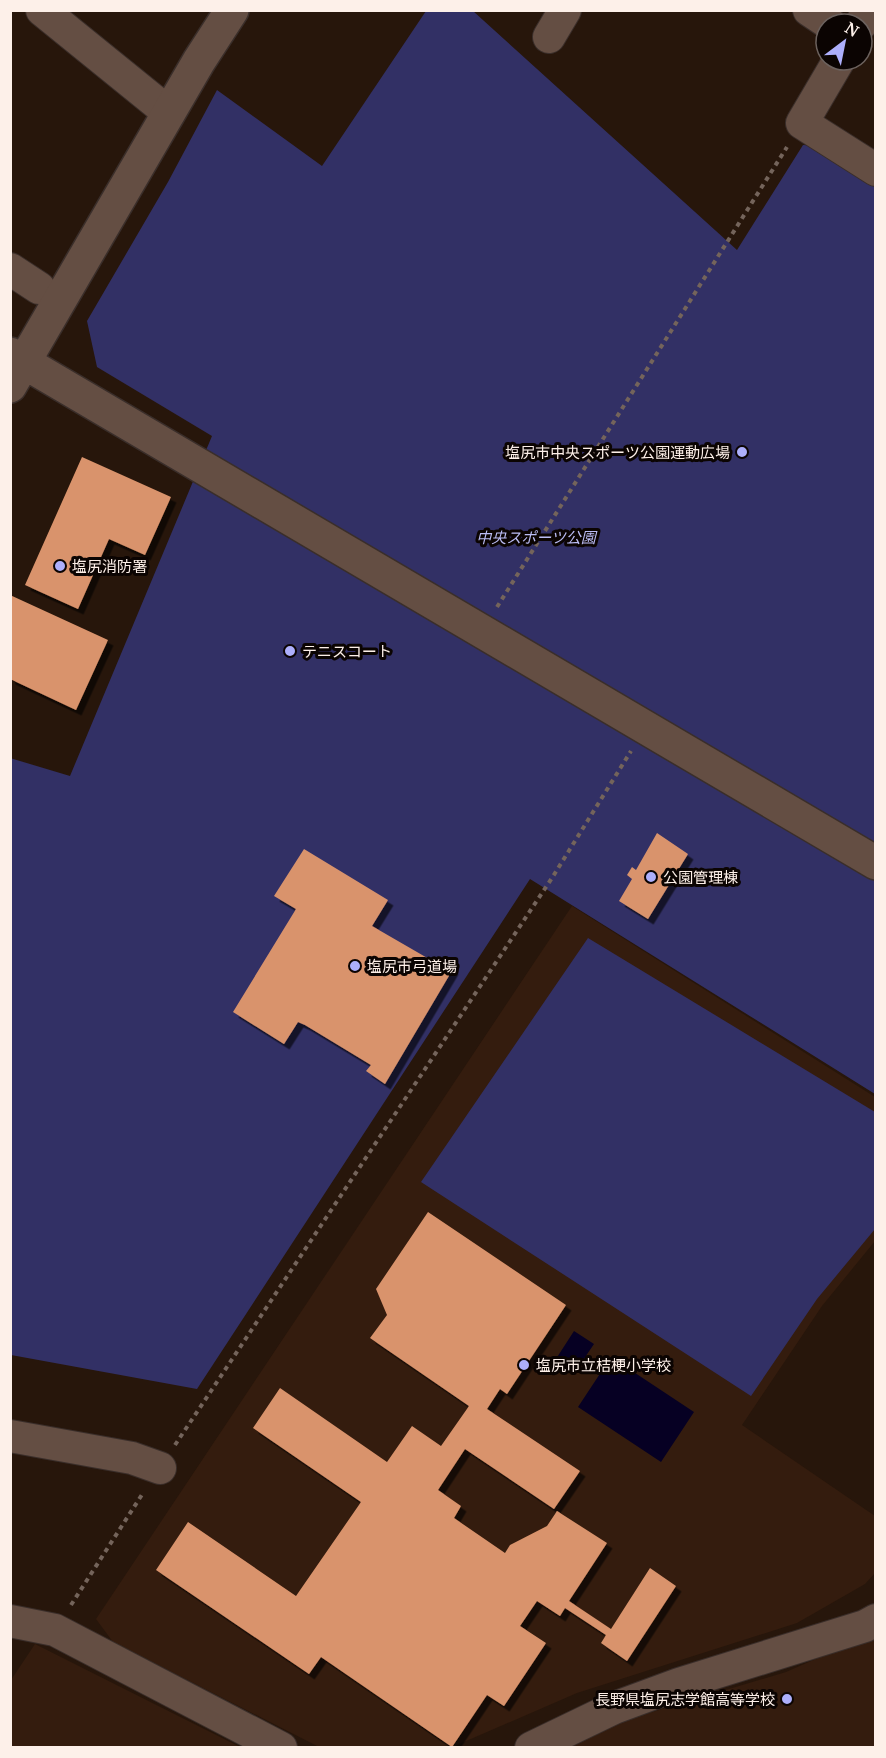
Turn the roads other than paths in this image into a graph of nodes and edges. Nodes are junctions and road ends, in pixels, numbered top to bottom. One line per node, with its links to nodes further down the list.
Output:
1 (42, 10): 6 (street)
2 (232, 10): 6 (street)
3 (565, 10): 4 (street)
4 (549, 37)
5 (832, 72): 7 (street)
6 (169, 113): 10 (street)
7 (876, 171)
8 (10, 269): 9 (street)
9 (39, 288)
10 (15, 368): 11 (street)
11 (876, 863)
12 (10, 1436): 13 (street)
13 (160, 1468)
14 (876, 1620): 17 (street)
15 (10, 1621): 16 (street)
16 (281, 1748)
17 (531, 1748)

